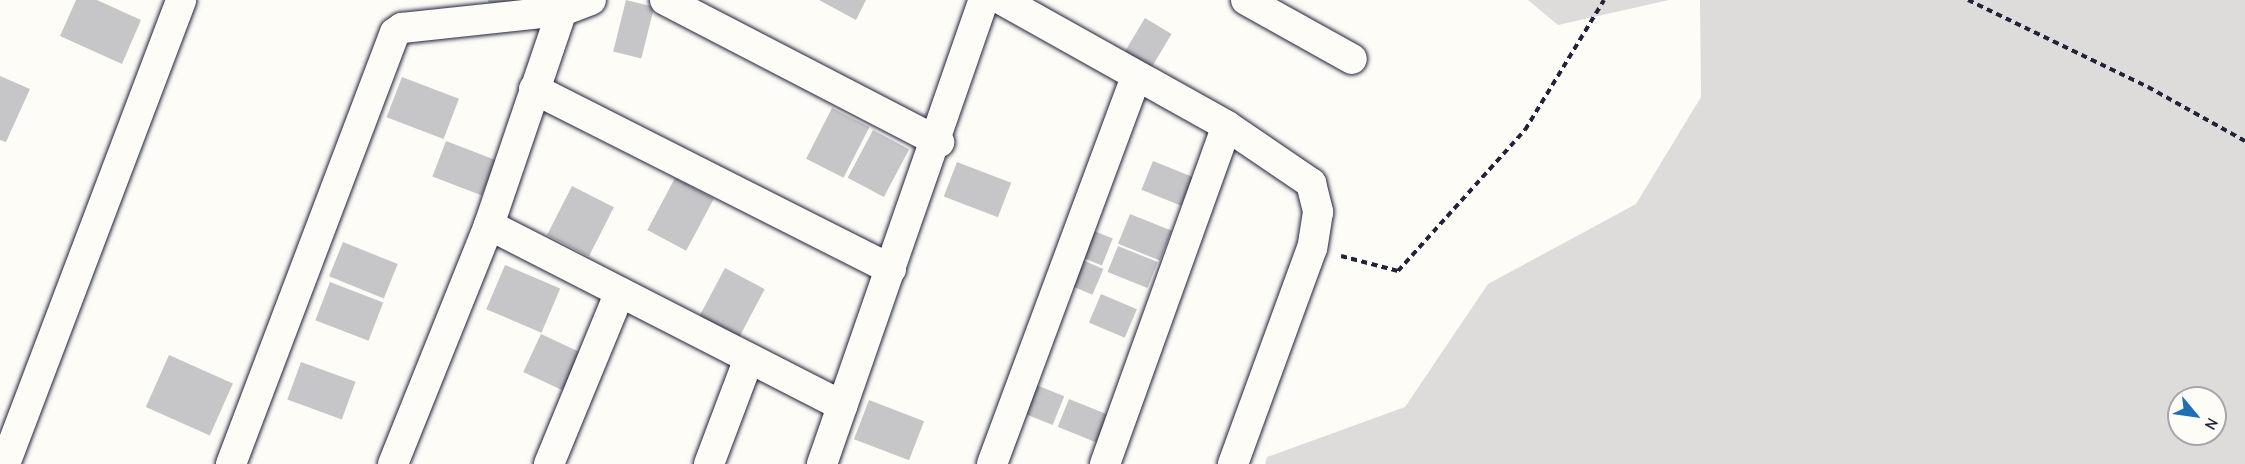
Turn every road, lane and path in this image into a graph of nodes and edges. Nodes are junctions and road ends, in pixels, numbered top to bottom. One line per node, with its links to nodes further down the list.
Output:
1 (181, 0): 23 (street)
2 (591, 0): 9 (street)
3 (665, 0): 15 (street)
4 (984, 0): 15 (street)
5 (1002, 0): 11 (street)
6 (1246, 0): 10 (street)
7 (1604, 0): 17 (path)
8 (1968, 0): 14 (path)
9 (562, 11): 12 (street); 24 (street)
10 (1352, 59)
11 (1136, 76): 13 (street); 29 (street)
12 (534, 89): 16 (street); 18 (street)
13 (1227, 126): 17 (street); 30 (street)
14 (2245, 141)
15 (939, 142): 18 (street)
16 (489, 225): 19 (street); 25 (street)
17 (1312, 248): 31 (street)
18 (891, 269): 21 (street)
19 (620, 292): 20 (street); 26 (street)
20 (748, 358): 21 (street); 27 (street)
21 (842, 406): 28 (street)
22 (0, 461): 23 (street)
23 (6, 464)
24 (231, 464)
25 (393, 464)
26 (549, 464)
27 (709, 464)
28 (822, 464)
29 (992, 464)
30 (1105, 464)
31 (1233, 464)

